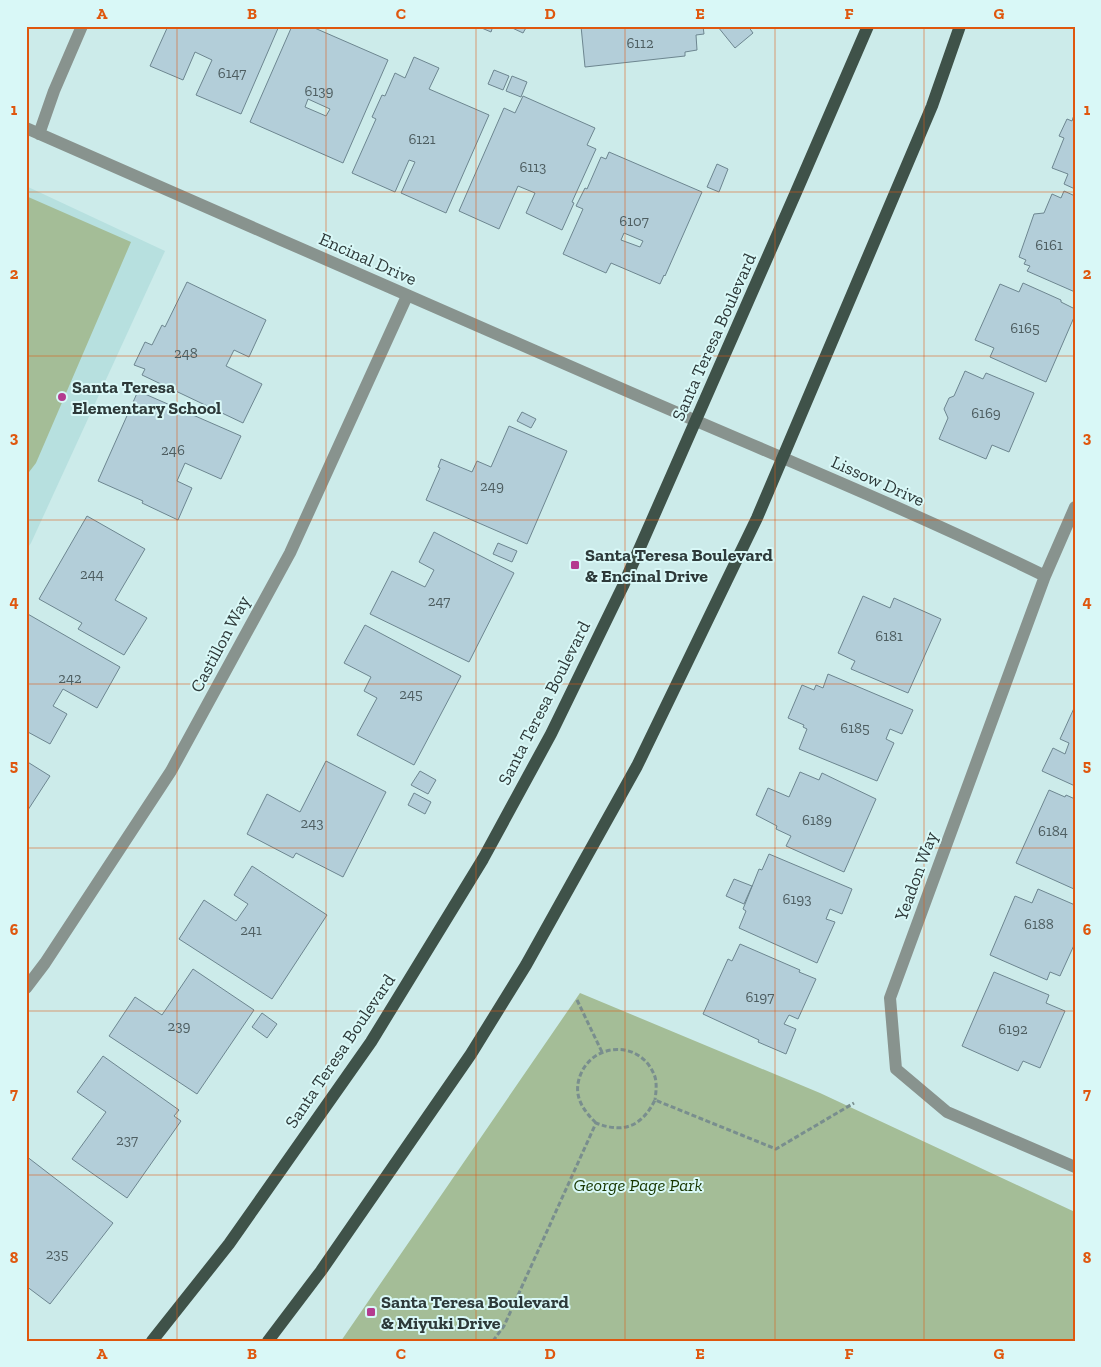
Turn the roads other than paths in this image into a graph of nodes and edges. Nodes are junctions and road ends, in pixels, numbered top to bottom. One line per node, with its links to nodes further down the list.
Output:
1 (82, 26): 5 (street)
2 (868, 26): 7 (main road, Santa Teresa Boulevard)
3 (960, 26): 8 (main road)
4 (26, 128): 5 (street, Encinal Drive)
5 (39, 134): 6 (street, Encinal Drive)
6 (406, 296): 7 (street, Encinal Drive); 11 (street, Castillon Way)
7 (696, 421): 8 (street, Lissow Drive); 13 (main road, Santa Teresa Boulevard)
8 (783, 458): 10 (street, Lissow Drive); 14 (main road)
9 (1075, 507): 10 (street, Yeadon Way)
10 (1044, 576): 12 (street, Yeadon Way)
11 (26, 988)
12 (1075, 1167)
13 (152, 1341)
14 (268, 1341)

